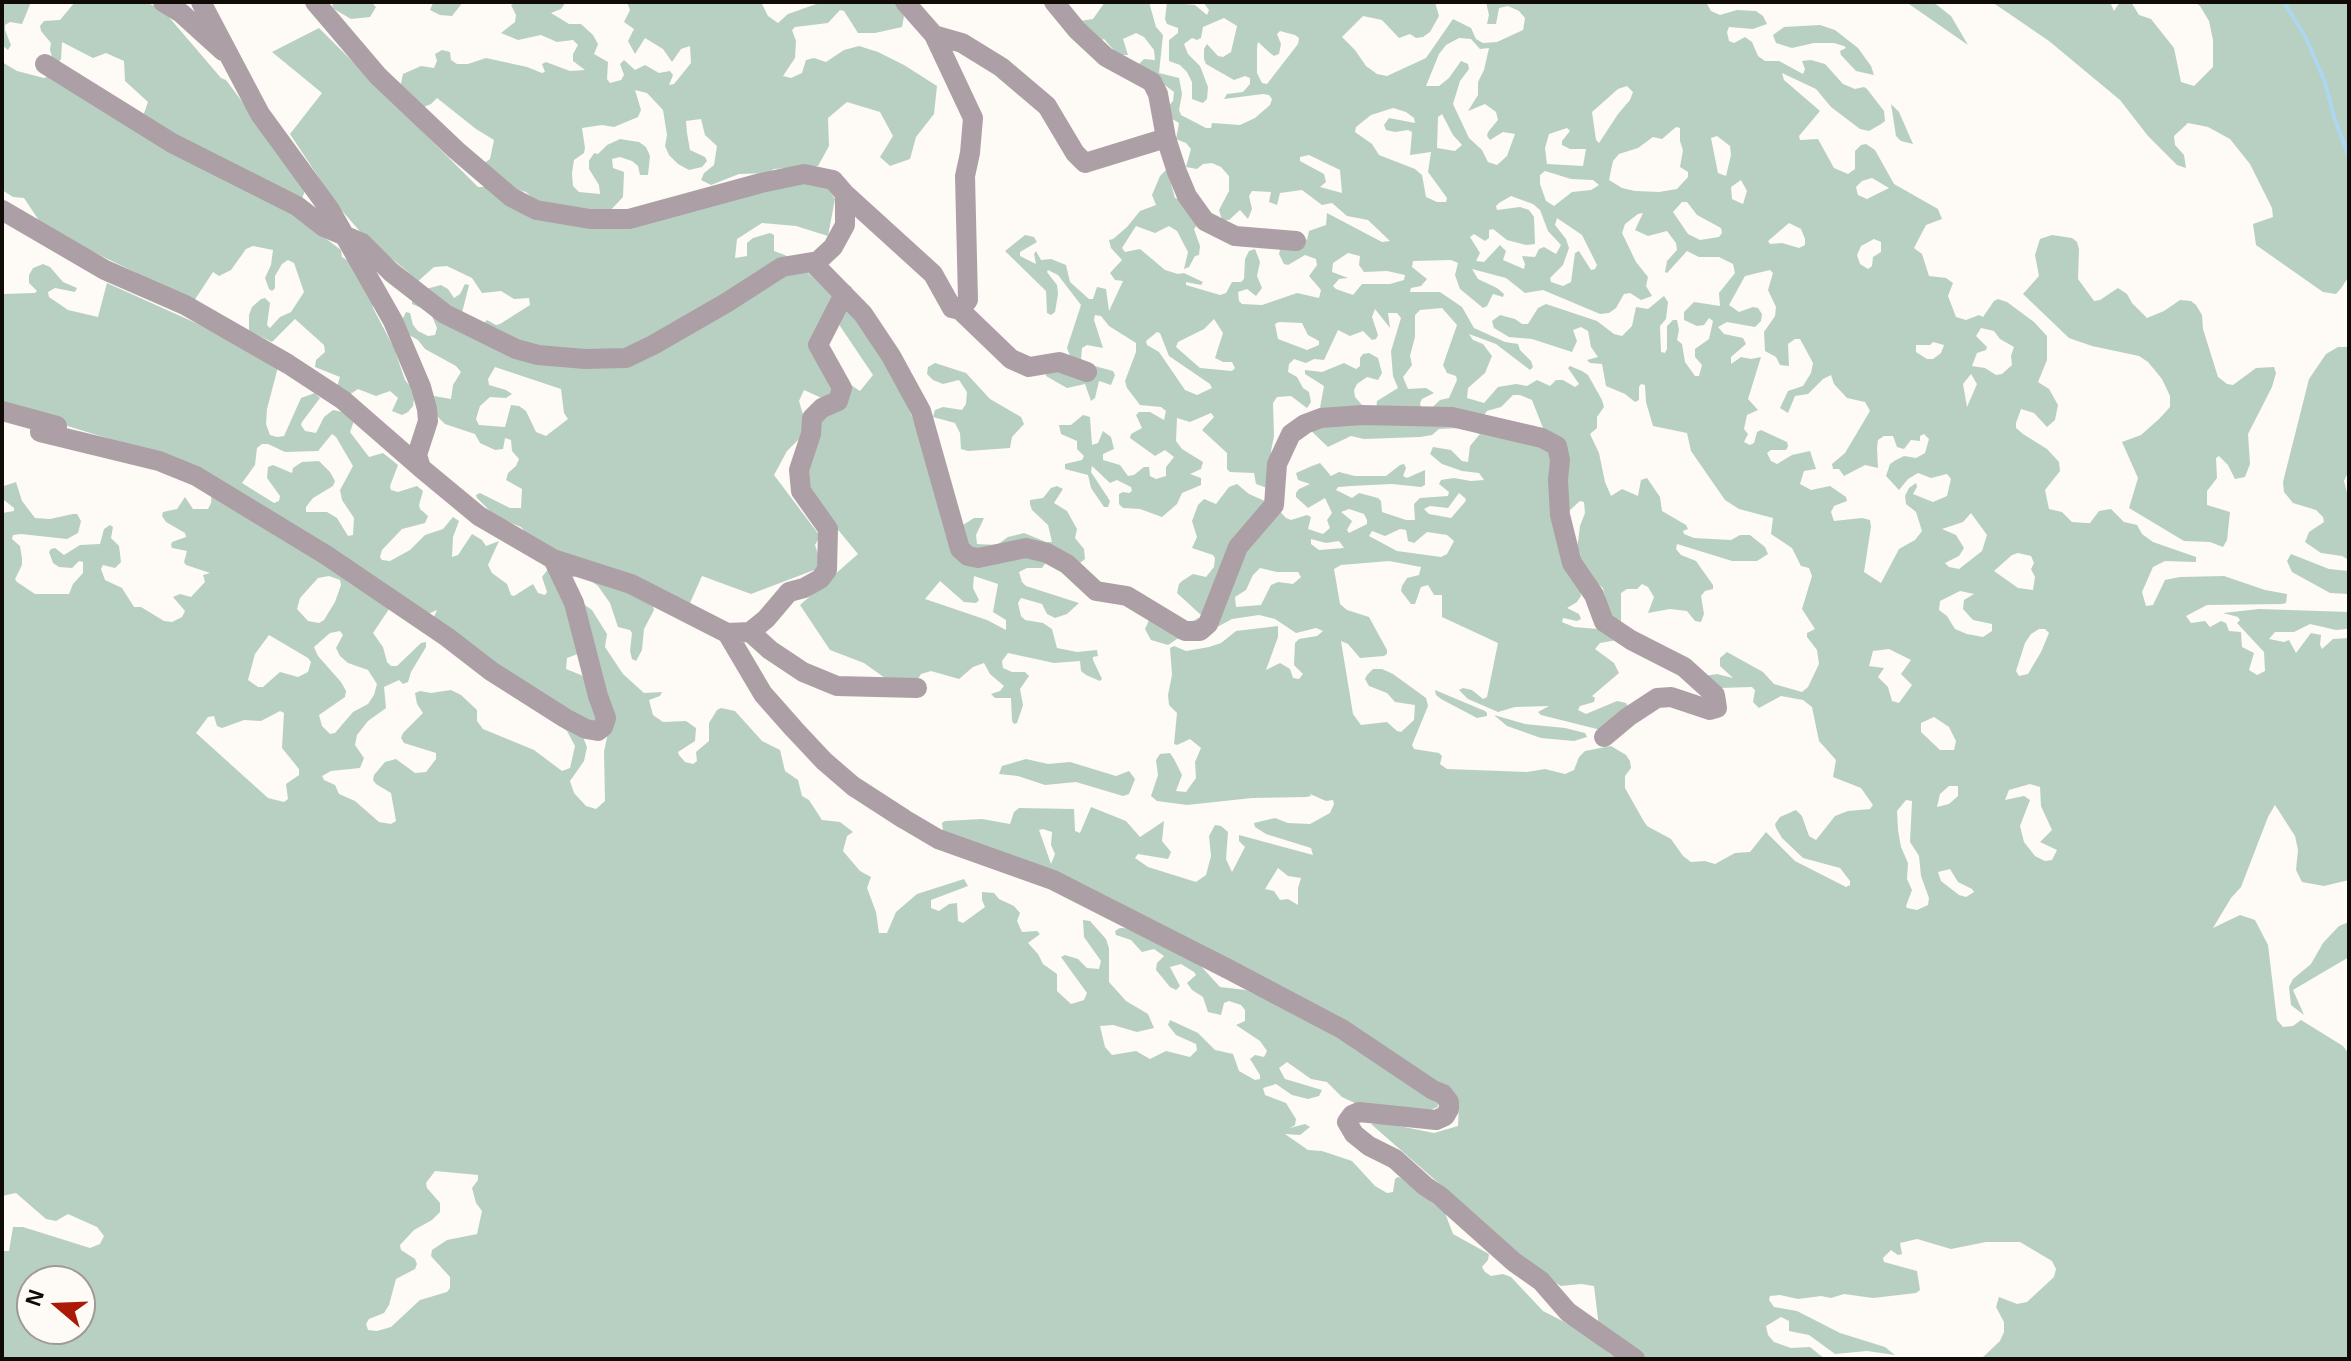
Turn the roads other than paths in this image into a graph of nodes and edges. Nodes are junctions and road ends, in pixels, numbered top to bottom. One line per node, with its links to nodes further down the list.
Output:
1 (163, 2): 7 (street)
2 (201, 2): 7 (street)
3 (315, 2): 10 (street)
4 (905, 2): 6 (street)
5 (1054, 2): 9 (street)
6 (934, 35): 9 (street); 16 (street)
7 (232, 59): 12 (street)
8 (45, 64): 12 (street)
9 (1166, 138): 13 (street)
10 (845, 194): 14 (street); 16 (street)
11 (2, 210): 21 (street)
12 (343, 236): 14 (street); 21 (street)
13 (1296, 241)
14 (813, 263): 15 (street)
15 (844, 294): 23 (street); 26 (street)
16 (960, 310): 17 (street)
17 (1087, 372)
18 (2, 411): 20 (street)
19 (40, 432): 20 (street)
20 (97, 445): 22 (street)
21 (421, 468): 22 (street)
22 (553, 559): 24 (street)
23 (750, 632): 24 (street); 25 (street)
24 (727, 633): 27 (street)
25 (917, 688)
26 (1604, 737)
27 (1635, 1359)

